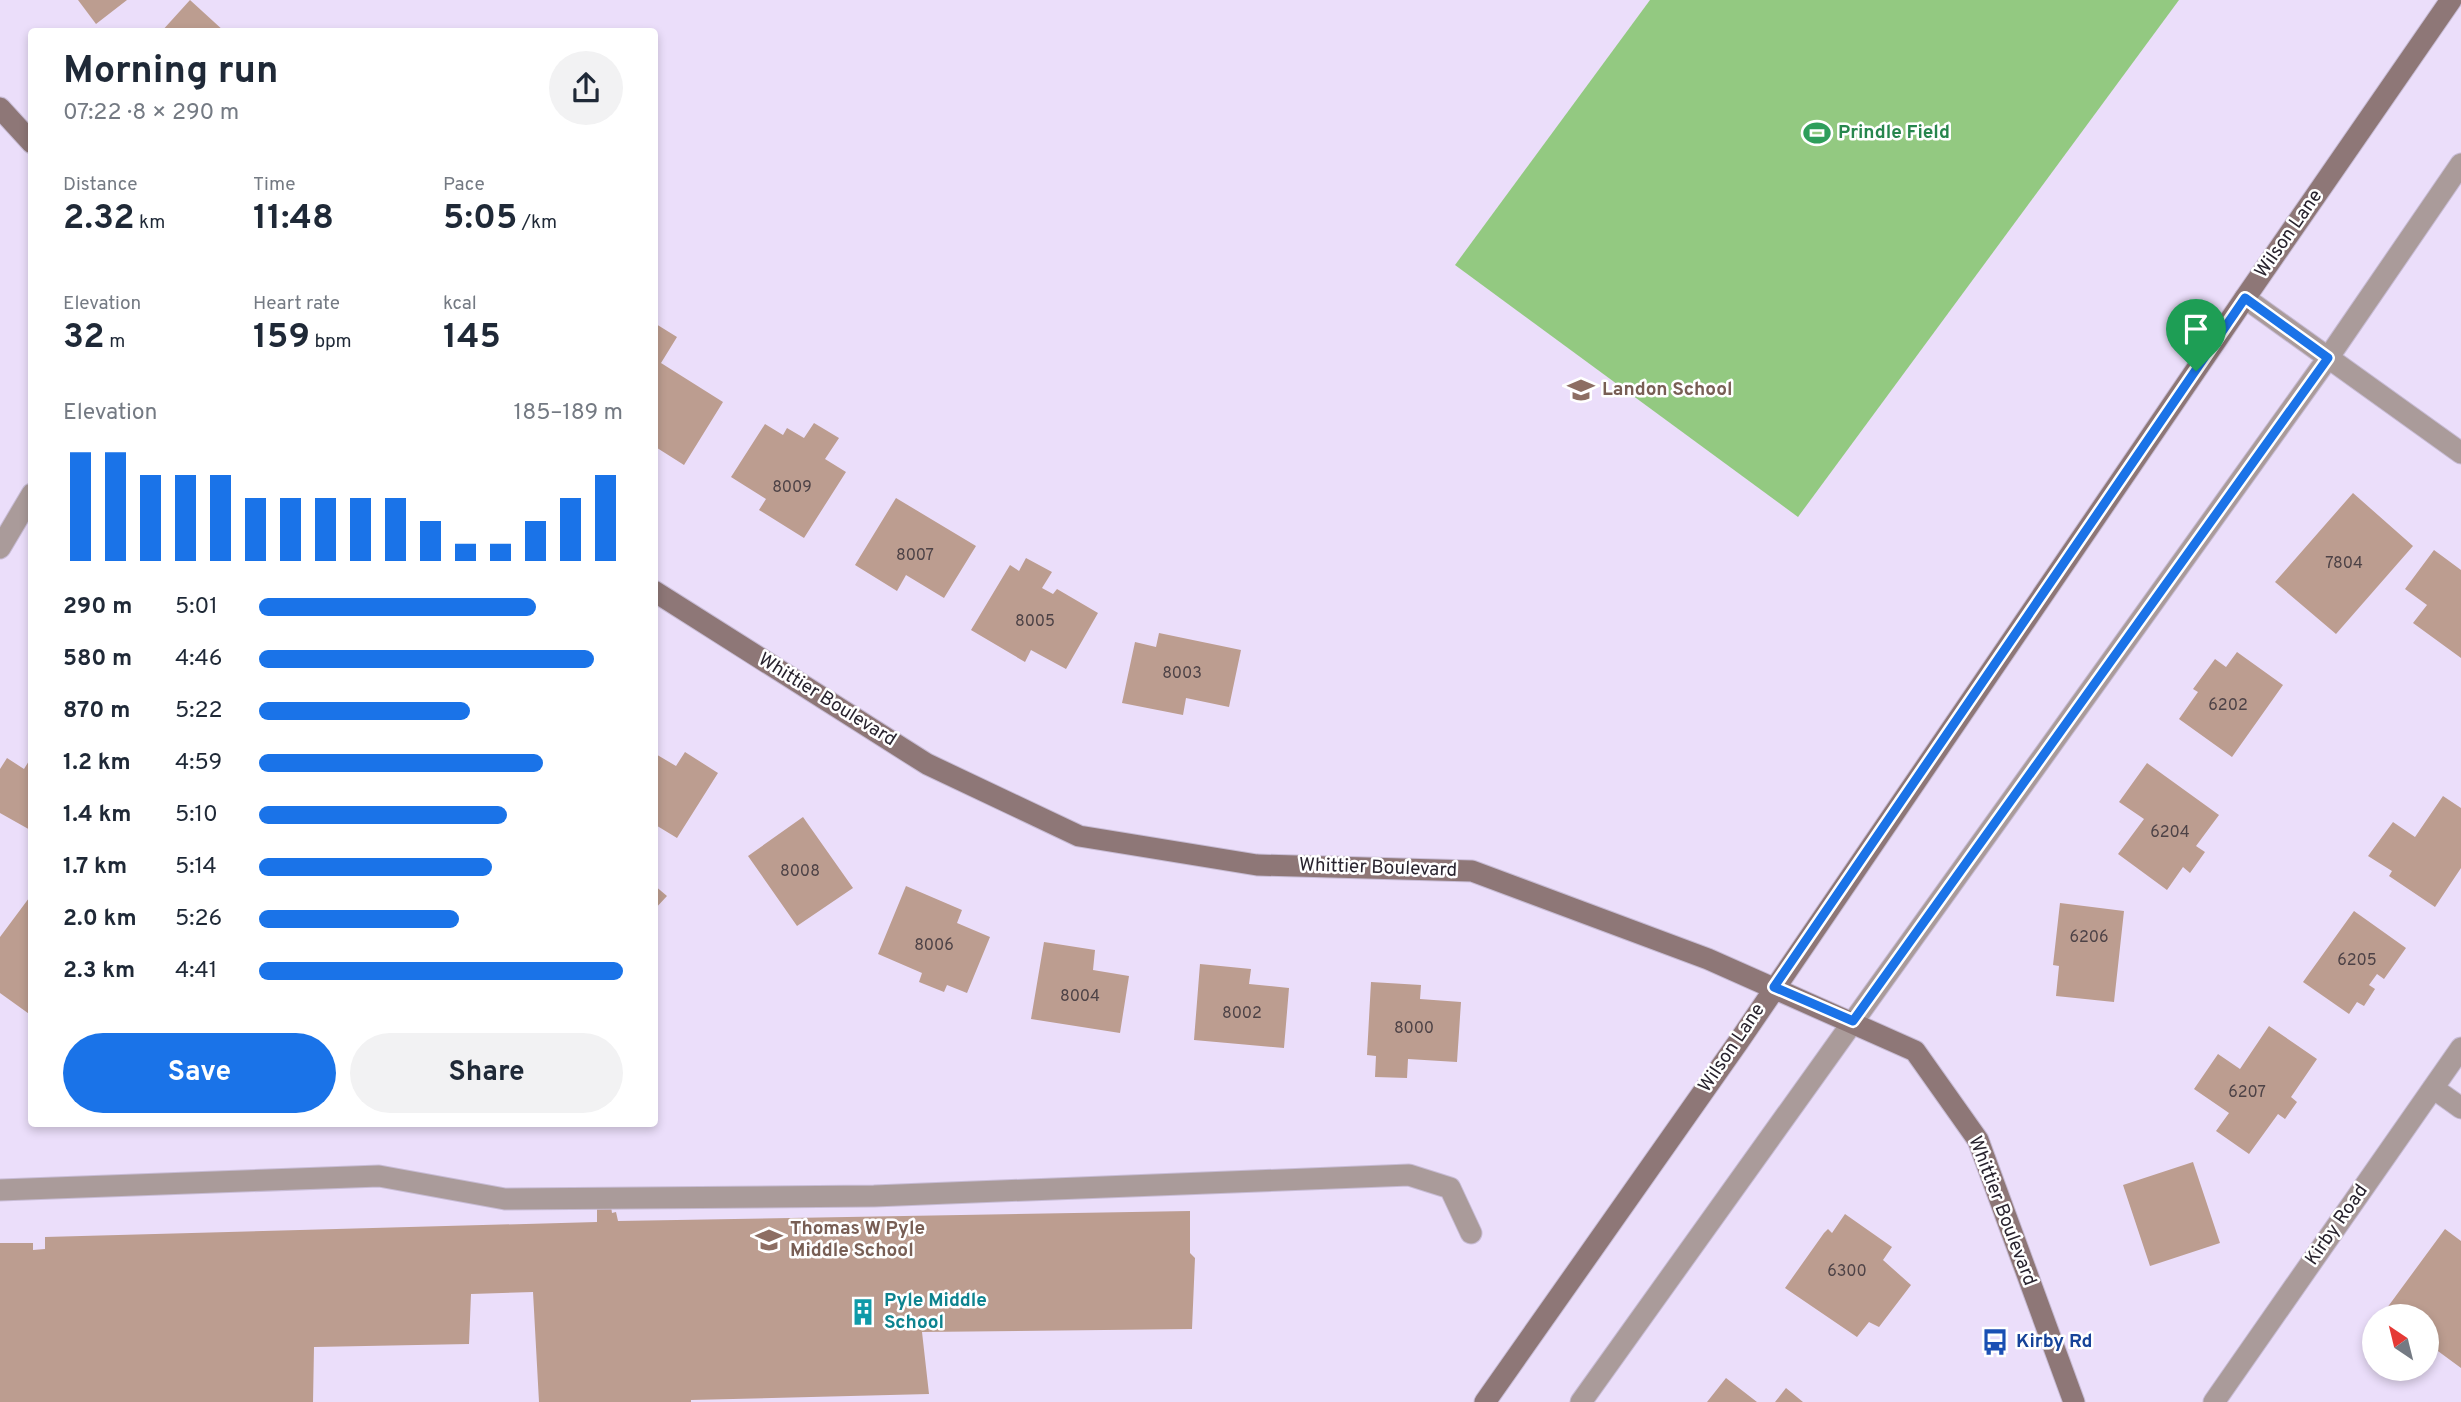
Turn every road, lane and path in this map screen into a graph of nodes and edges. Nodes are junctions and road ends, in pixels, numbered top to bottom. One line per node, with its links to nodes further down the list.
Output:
1 (2451, 0): 5 (street, Wilson Lane)
2 (0, 108): 3 (street)
3 (28, 140)
4 (2461, 164): 6 (street)
5 (2245, 298): 6 (street); 11 (street, Wilson Lane)
6 (2328, 358): 7 (street); 12 (street)
7 (2461, 453)
8 (28, 501): 9 (street)
9 (0, 548)
10 (658, 594): 11 (street, Whittier Boulevard)
11 (1774, 987): 12 (street, Whittier Boulevard); 18 (street, Wilson Lane)
12 (1853, 1021): 19 (street); 20 (street, Whittier Boulevard)
13 (2461, 1048): 14 (street, Kirby Road)
14 (2433, 1088): 15 (street); 21 (street, Kirby Road)
15 (2461, 1108)
16 (0, 1190): 17 (street)
17 (1471, 1233)
18 (1485, 1402)
19 (1581, 1402)
20 (2074, 1402)
21 (2214, 1402)

